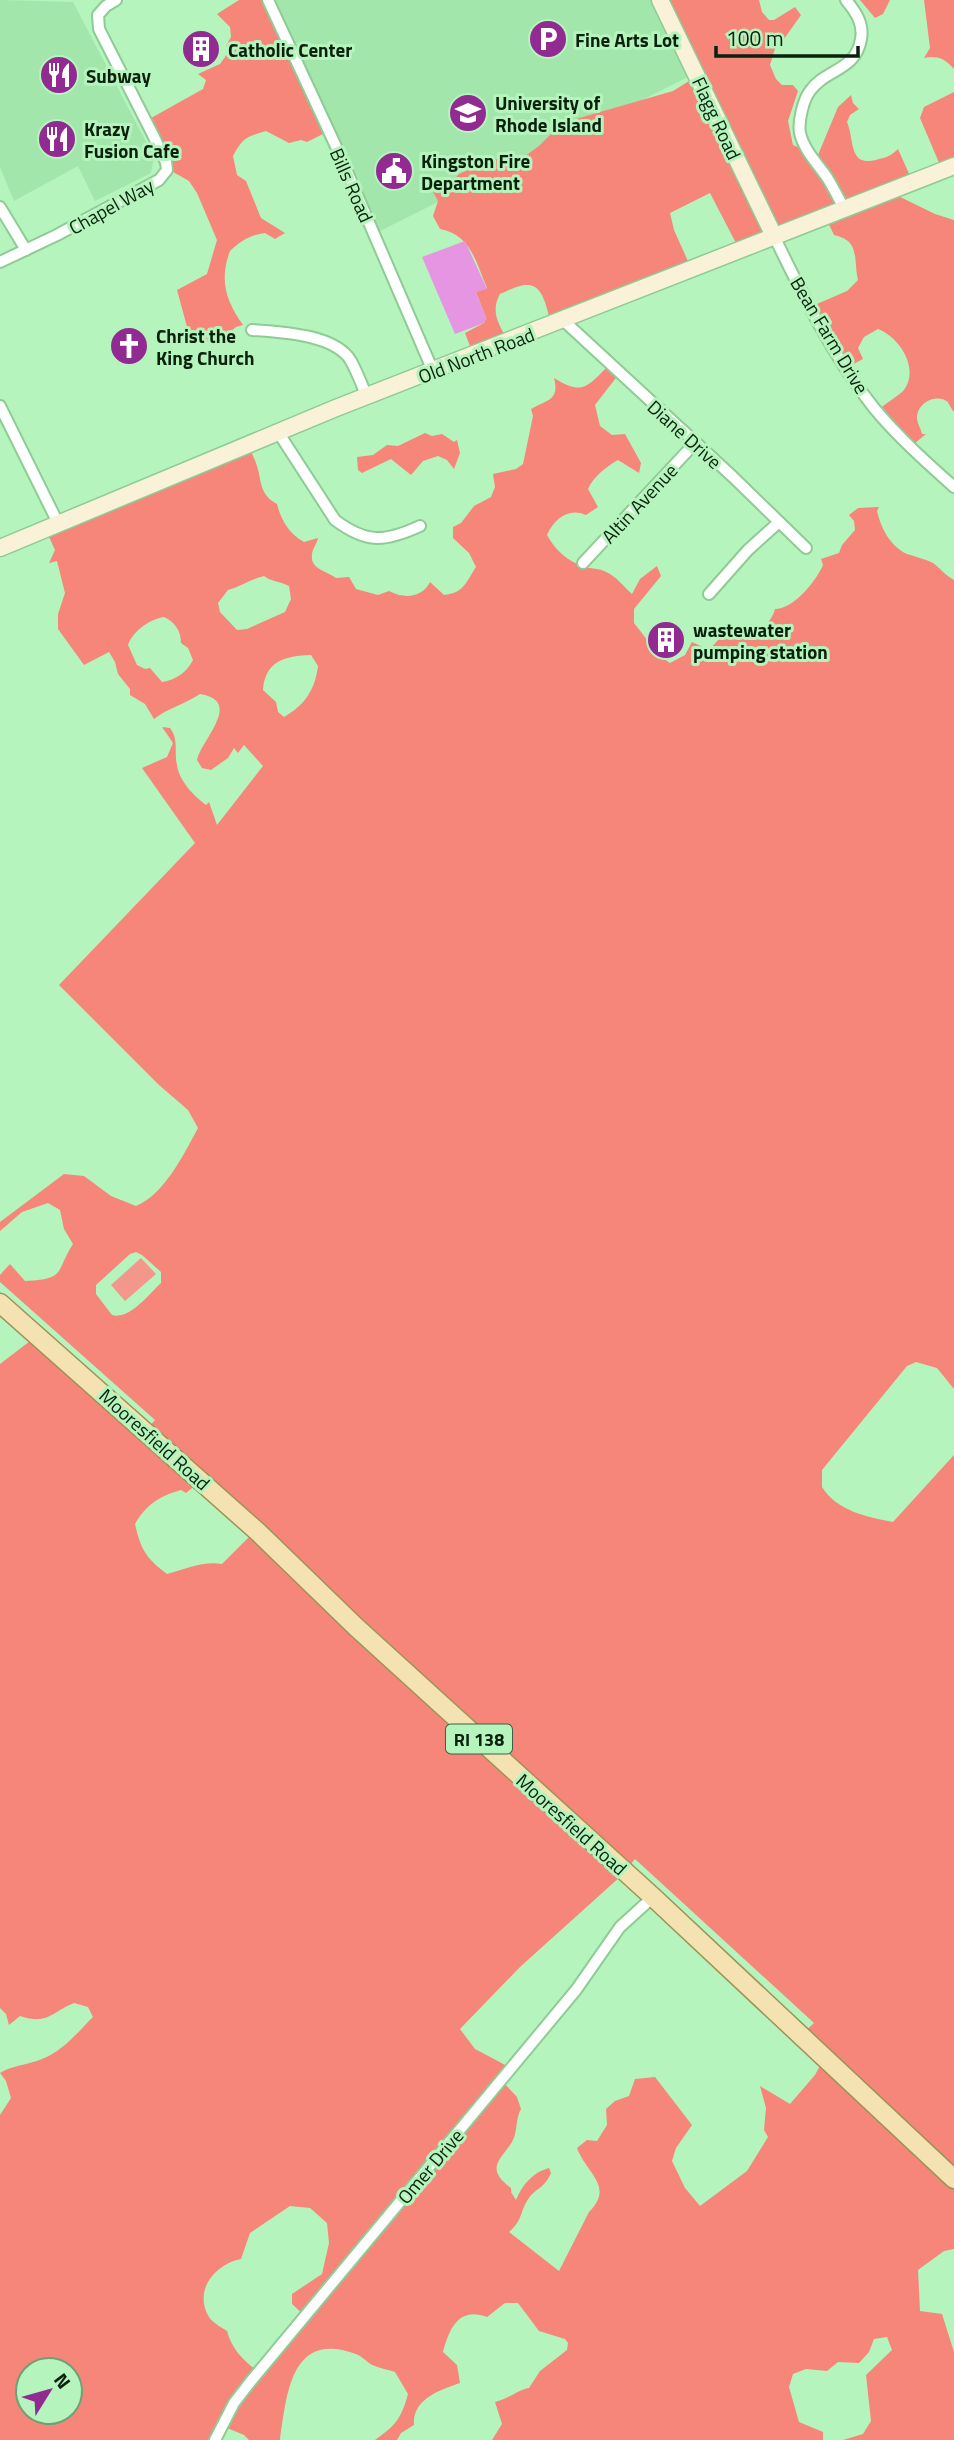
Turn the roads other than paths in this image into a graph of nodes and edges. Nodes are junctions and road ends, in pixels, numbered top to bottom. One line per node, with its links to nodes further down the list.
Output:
1 (116, 0): 9 (street, Chapel Way)
2 (268, 0): 13 (street, Bills Road)
3 (660, 0): 8 (street, Flagg Road)
4 (846, 0): 7 (street)
5 (954, 166): 7 (street, Old North Road)
6 (0, 207): 9 (street)
7 (844, 208): 8 (street, Old North Road)
8 (774, 236): 11 (street, Old North Road); 18 (street, Bean Farm Drive)
9 (26, 250): 10 (street)
10 (0, 262)
11 (564, 321): 13 (street, Old North Road); 17 (street, Diane Drive)
12 (251, 330): 14 (street)
13 (433, 371): 14 (street, Old North Road)
14 (367, 397): 16 (street, Old North Road)
15 (0, 406): 20 (street)
16 (278, 432): 20 (street, Old North Road); 21 (street)
17 (695, 443): 19 (street, Diane Drive); 24 (street, Altin Avenue)
18 (954, 487)
19 (779, 522): 23 (street, Diane Drive); 25 (street)
20 (58, 523): 22 (street, Old North Road)
21 (420, 526)
22 (0, 548)
23 (806, 548)
24 (583, 563)
25 (709, 594)
26 (0, 1303): 27 (main road, Mooresfield Road / RI 138)
27 (653, 1897): 28 (main road, Mooresfield Road / RI 138); 29 (street, Omer Drive)
28 (954, 2179)
29 (215, 2440)

